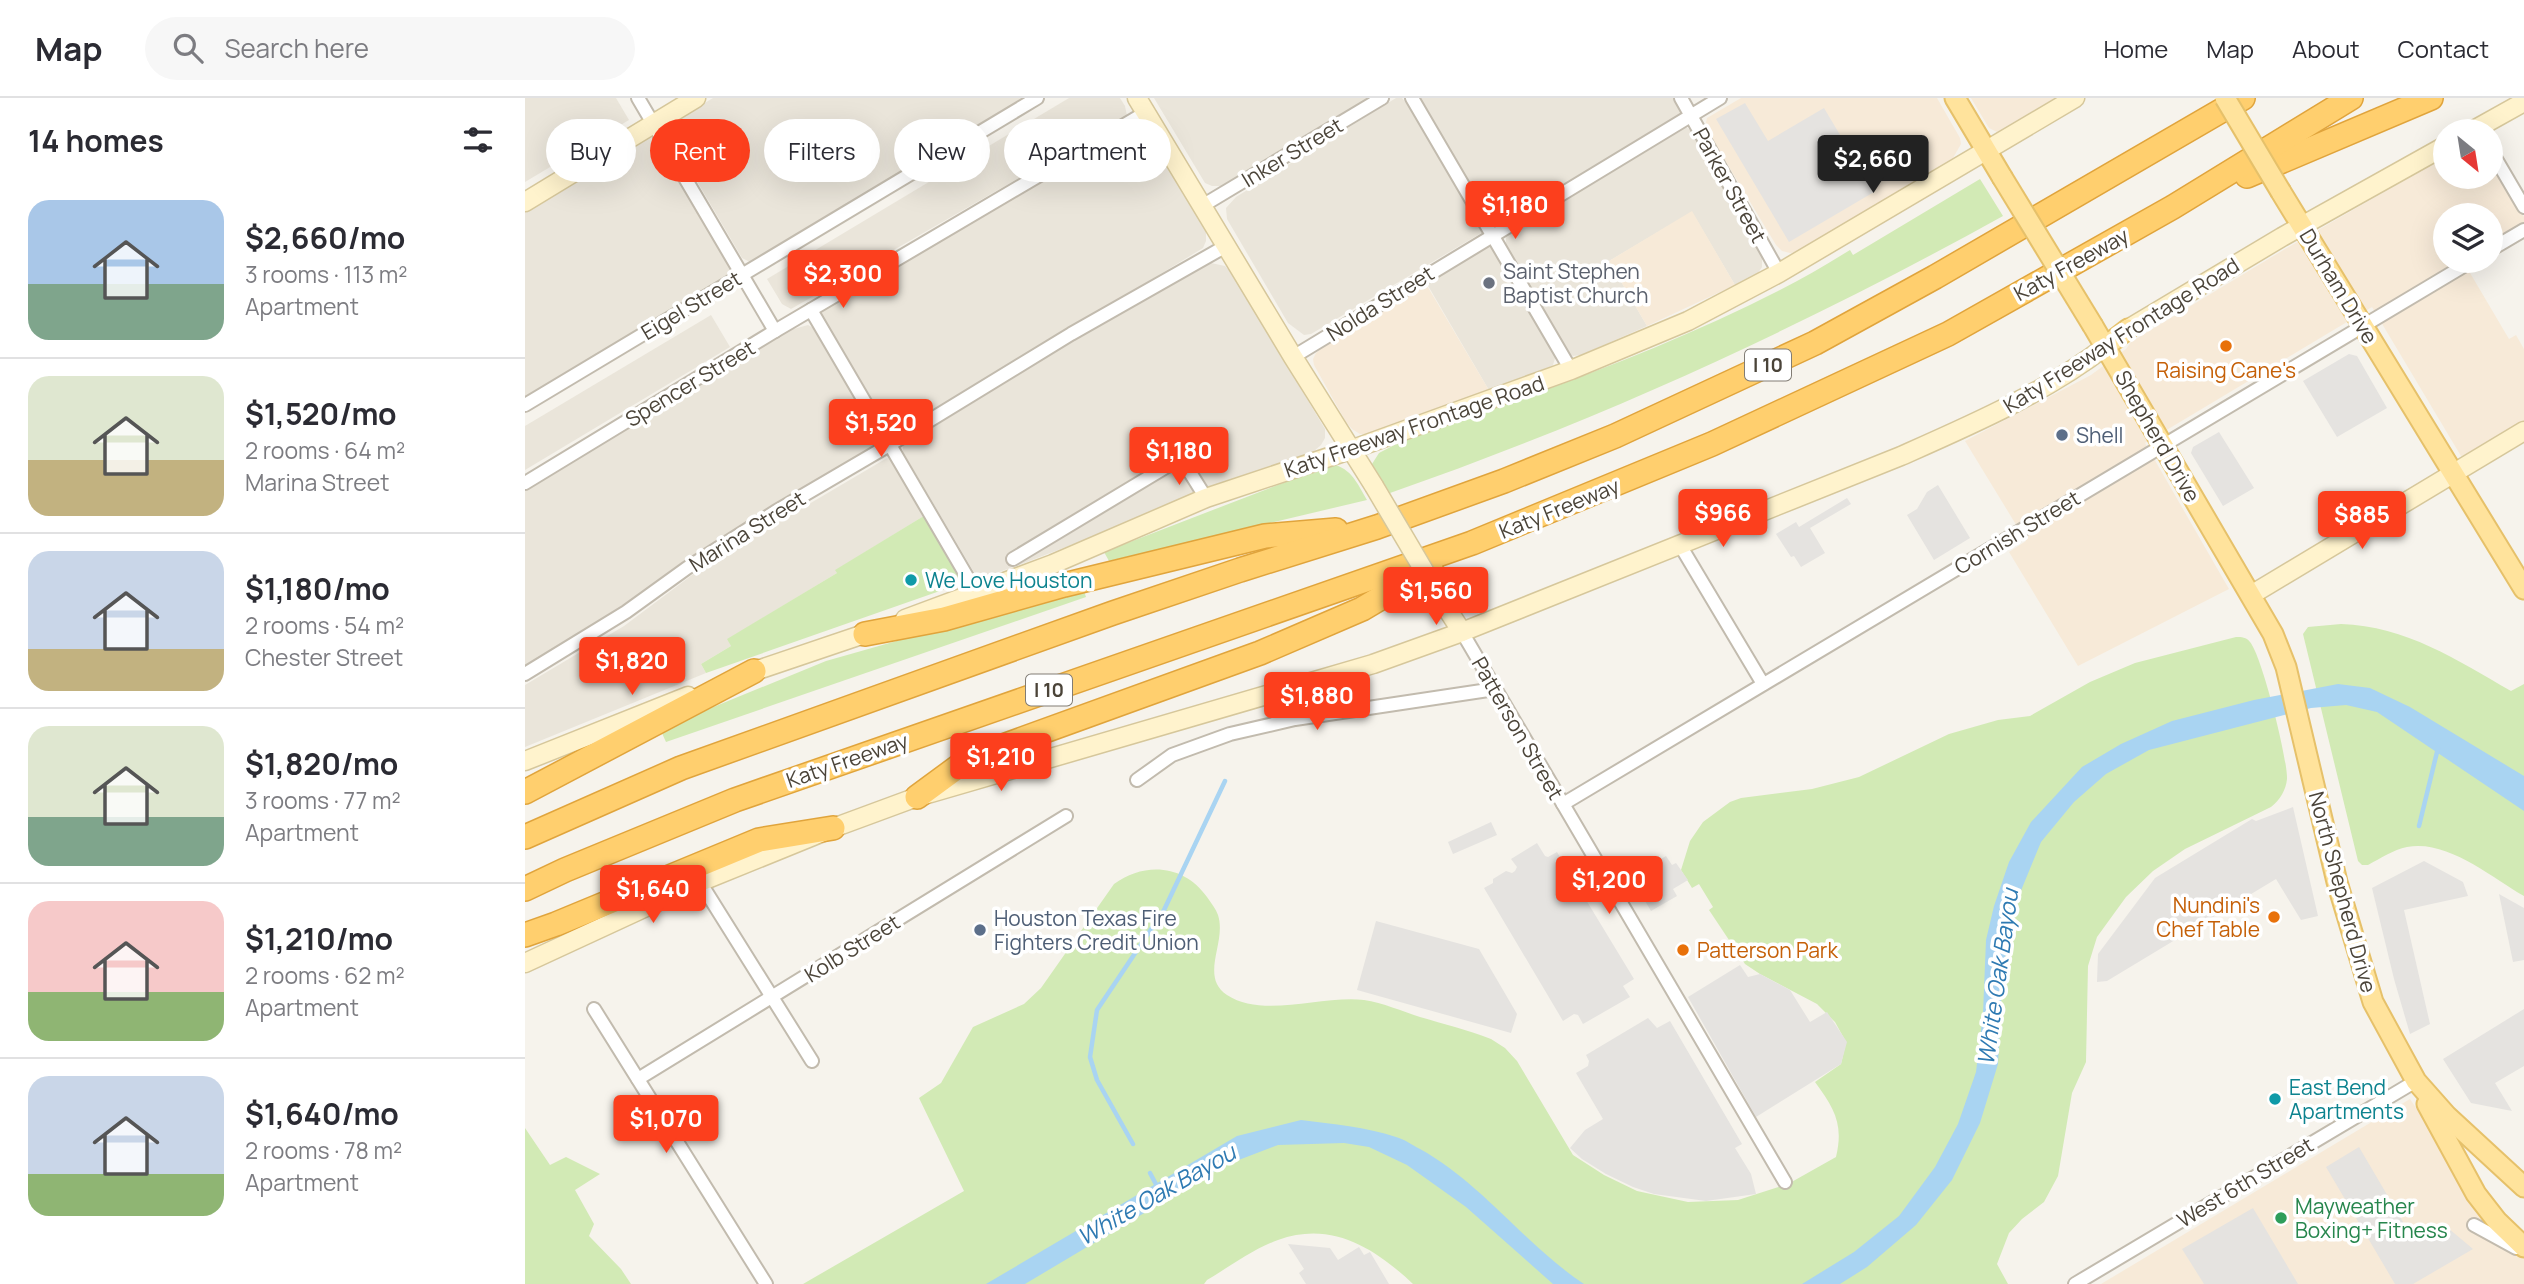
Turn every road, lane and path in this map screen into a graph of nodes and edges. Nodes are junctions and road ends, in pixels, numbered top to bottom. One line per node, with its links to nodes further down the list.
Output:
1 (638, 98): 17 (street)
2 (696, 98): 18 (main road)
3 (1037, 98): 36 (street, Eigel Street)
4 (1382, 98): 26 (street, Inker Street)
5 (1412, 98): 31 (street)
6 (1681, 98): 16 (street, Parker Street)
7 (1720, 98): 16 (street, Nolda Street)
8 (1955, 98): 21 (main road, Shepherd Drive)
9 (2075, 98): 21 (main road, Katy Freeway Frontage Road)
10 (2225, 98): 29 (main road, Durham Drive, bridge)
11 (2243, 98): 54 (highway, I 10)
12 (2351, 98): 27 (highway, Katy Freeway / I 10)
13 (2431, 98): 27 (highway)
14 (2524, 102): 19 (main road)
15 (1141, 105): 26 (main road, Patterson Street); 37 (street, Spencer Street)
16 (1691, 116): 31 (street, Nolda Street); 34 (street, Parker Street)
17 (651, 119)
18 (661, 119)
19 (2495, 119)
20 (650, 125): 25 (main road)
21 (1986, 150): 34 (main road, Katy Freeway Frontage Road); 41 (main road, Shepherd Drive, bridge)
22 (2433, 153): 29 (main road, Katy Freeway Frontage Road)
23 (2503, 171): 28 (street)
24 (687, 182): 36 (street)
25 (525, 202)
26 (1202, 206): 33 (main road, Patterson Street)
27 (2173, 207): 55 (highway, Katy Freeway / I 10)
28 (2524, 207)
29 (2302, 226): 38 (main road, Durham Drive); 39 (main road, Katy Freeway Frontage Road)
30 (2524, 230): 32 (street)
31 (1492, 235): 42 (street, Nolda Street); 43 (street)
32 (2503, 242)
33 (1226, 246): 42 (main road, Patterson Street); 46 (street, Marina Street)
34 (1779, 273): 43 (main road, Katy Freeway Frontage Road)
35 (2452, 273): 38 (street, Cornish Street)
36 (740, 275): 40 (street); 44 (street, Eigel Street)
37 (811, 310): 40 (street, Spencer Street); 46 (street)
38 (2363, 326): 48 (street, Cornish Street); 51 (main road, Durham Drive)
39 (2128, 329): 41 (main road, Katy Freeway Frontage Road)
40 (775, 331): 52 (street, Spencer Street)
41 (2106, 346): 48 (main road, Shepherd Drive); 56 (main road, Katy Freeway Frontage Road)
42 (1293, 357): 49 (main road, Patterson Street)
43 (1571, 370): 49 (main road, Katy Freeway Frontage Road)
44 (525, 405)
45 (2524, 431): 51 (main road)
46 (891, 444): 59 (street); 64 (street, Marina Street)
47 (1204, 444): 50 (street)
48 (2163, 445): 60 (main road, Shepherd Drive); 65 (street, Cornish Street)
49 (1353, 449): 53 (main road, Katy Freeway Frontage Road); 61 (main road, Patterson Street, bridge)
50 (1181, 458): 53 (street); 57 (street)
51 (2453, 474): 58 (main road, Durham Drive); 60 (main road)
52 (525, 483)
53 (1206, 498): 59 (main road, Katy Freeway Frontage Road)
54 (1377, 527): 62 (highway); 74 (highway, I 10)
55 (1472, 543): 70 (highway); 76 (highway, Katy Freeway / I 10)
56 (1680, 545): 61 (main road, Katy Freeway Frontage Road); 65 (street)
57 (1013, 559)
58 (2524, 590)
59 (976, 592): 62 (main road, Katy Freeway Frontage Road)
60 (2251, 595): 83 (main road, North Shepherd Drive)
61 (1462, 632): 66 (street, Patterson Street); 70 (main road, Katy Freeway Frontage Road)
62 (865, 634): 63 (main road, Katy Freeway Frontage Road)
63 (754, 671): 67 (main road, Katy Freeway Frontage Road); 69 (highway)
64 (525, 674)
65 (1763, 684): 71 (street, Cornish Street)
66 (1495, 689): 68 (street); 71 (street, Patterson Street)
67 (525, 761)
68 (1137, 780)
69 (525, 792)
70 (918, 797): 73 (main road, Katy Freeway Frontage Road)
71 (1563, 804): 84 (street, Patterson Street)
72 (1066, 816): 79 (street, Kolb Street)
73 (833, 828): 75 (main road, Katy Freeway Frontage Road); 77 (highway)
74 (525, 837)
75 (700, 882): 78 (main road, Katy Freeway Frontage Road); 79 (street)
76 (525, 889)
77 (525, 935)
78 (525, 963)
79 (773, 998): 81 (street); 82 (street, Kolb Street)
80 (594, 1009): 82 (street)
81 (812, 1061)
82 (638, 1079): 88 (street)
83 (2416, 1081): 85 (main road, North Shepherd Drive); 87 (main road); 89 (street, West 6th Street)
84 (1785, 1182)
85 (2524, 1187)
86 (2474, 1224): 87 (street)
87 (2524, 1249)
88 (766, 1284)
89 (2075, 1284)

